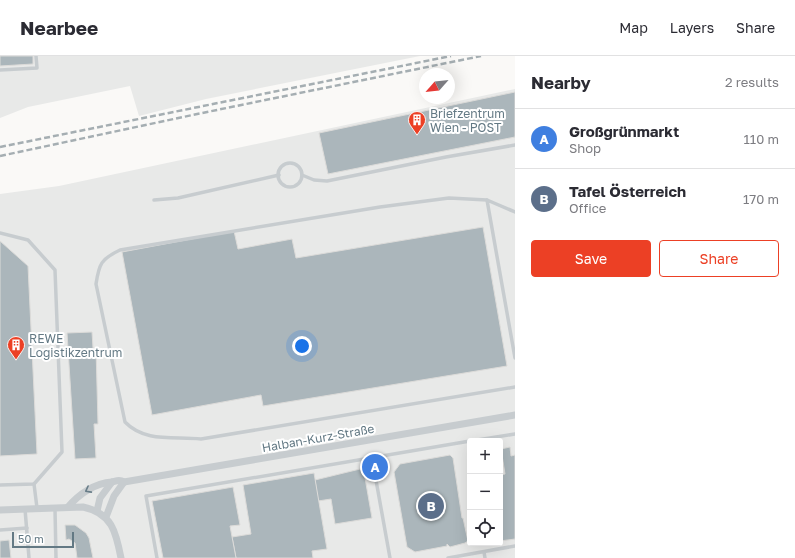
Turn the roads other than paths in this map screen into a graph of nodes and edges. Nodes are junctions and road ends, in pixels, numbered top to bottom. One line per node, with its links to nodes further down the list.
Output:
1 (36, 56): 2 (lane)
2 (0, 70)
3 (515, 145): 5 (lane)
4 (279, 175): 5 (lane); 5 (lane); 6 (lane)
5 (302, 175)
6 (154, 200)
7 (487, 200): 8 (lane); 10 (lane); 11 (lane)
8 (515, 212)
9 (0, 234): 19 (lane)
10 (515, 358)
11 (515, 387)
12 (515, 415): 18 (street, Halban-Kurz-Straße)
13 (515, 434): 14 (lane)
14 (489, 438)
15 (467, 442): 16 (lane)
16 (372, 458): 35 (lane); 36 (lane)
17 (112, 482): 18 (street, Halban-Kurz-Straße); 22 (street, Halban-Kurz-Straße, one-way to 22); 26 (street)
18 (124, 482): 27 (street)
19 (34, 484): 20 (lane); 24 (lane)
20 (0, 485)
21 (54, 507): 22 (street); 24 (street); 33 (lane)
22 (68, 507): 26 (street)
23 (25, 508): 24 (street); 25 (street); 28 (lane)
24 (37, 508)
25 (0, 510)
26 (97, 511): 27 (street)
27 (106, 518): 34 (street)
28 (27, 528): 29 (lane); 32 (lane)
29 (0, 530)
30 (515, 546): 31 (lane)
31 (484, 552): 37 (lane); 38 (lane)
32 (29, 558)
33 (56, 558)
34 (121, 558)
35 (157, 558)
36 (390, 558)
37 (448, 558)
38 (485, 558)

